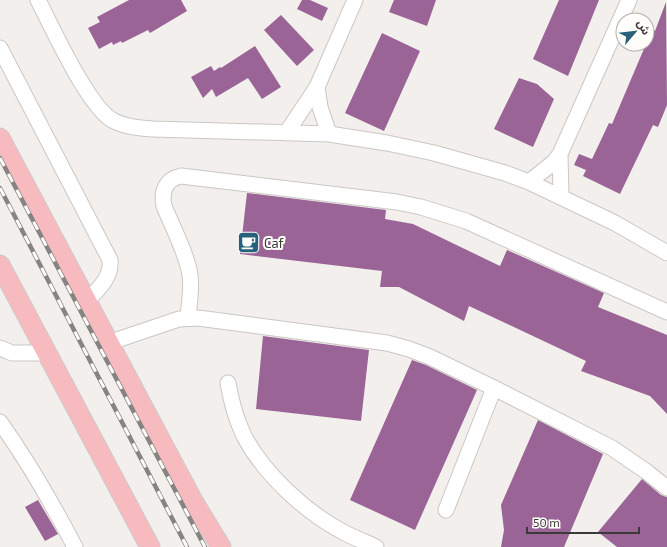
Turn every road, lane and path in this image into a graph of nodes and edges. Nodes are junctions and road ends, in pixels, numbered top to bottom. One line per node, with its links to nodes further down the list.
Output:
1 (355, 0): 5 (street)
2 (629, 0): 9 (street)
3 (41, 2): 6 (street)
4 (0, 48): 14 (street)
5 (317, 87): 6 (street); 7 (street)
6 (287, 132): 7 (street)
7 (329, 134): 10 (street)
8 (0, 138): 14 (main road)
9 (560, 154): 10 (street); 11 (street)
10 (529, 182): 11 (street)
11 (561, 196): 12 (street)
12 (667, 253)
13 (0, 265): 19 (main road)
14 (86, 302): 17 (main road)
15 (667, 312): 16 (street)
16 (188, 318): 17 (street); 21 (street)
17 (108, 343): 27 (main road)
18 (0, 348): 19 (street)
19 (47, 353): 26 (main road)
20 (228, 383): 28 (street)
21 (494, 388): 23 (street); 24 (street)
22 (0, 422): 25 (street)
23 (667, 488)
24 (446, 510)
25 (75, 547)
26 (150, 547)
27 (221, 547)
28 (376, 547)

